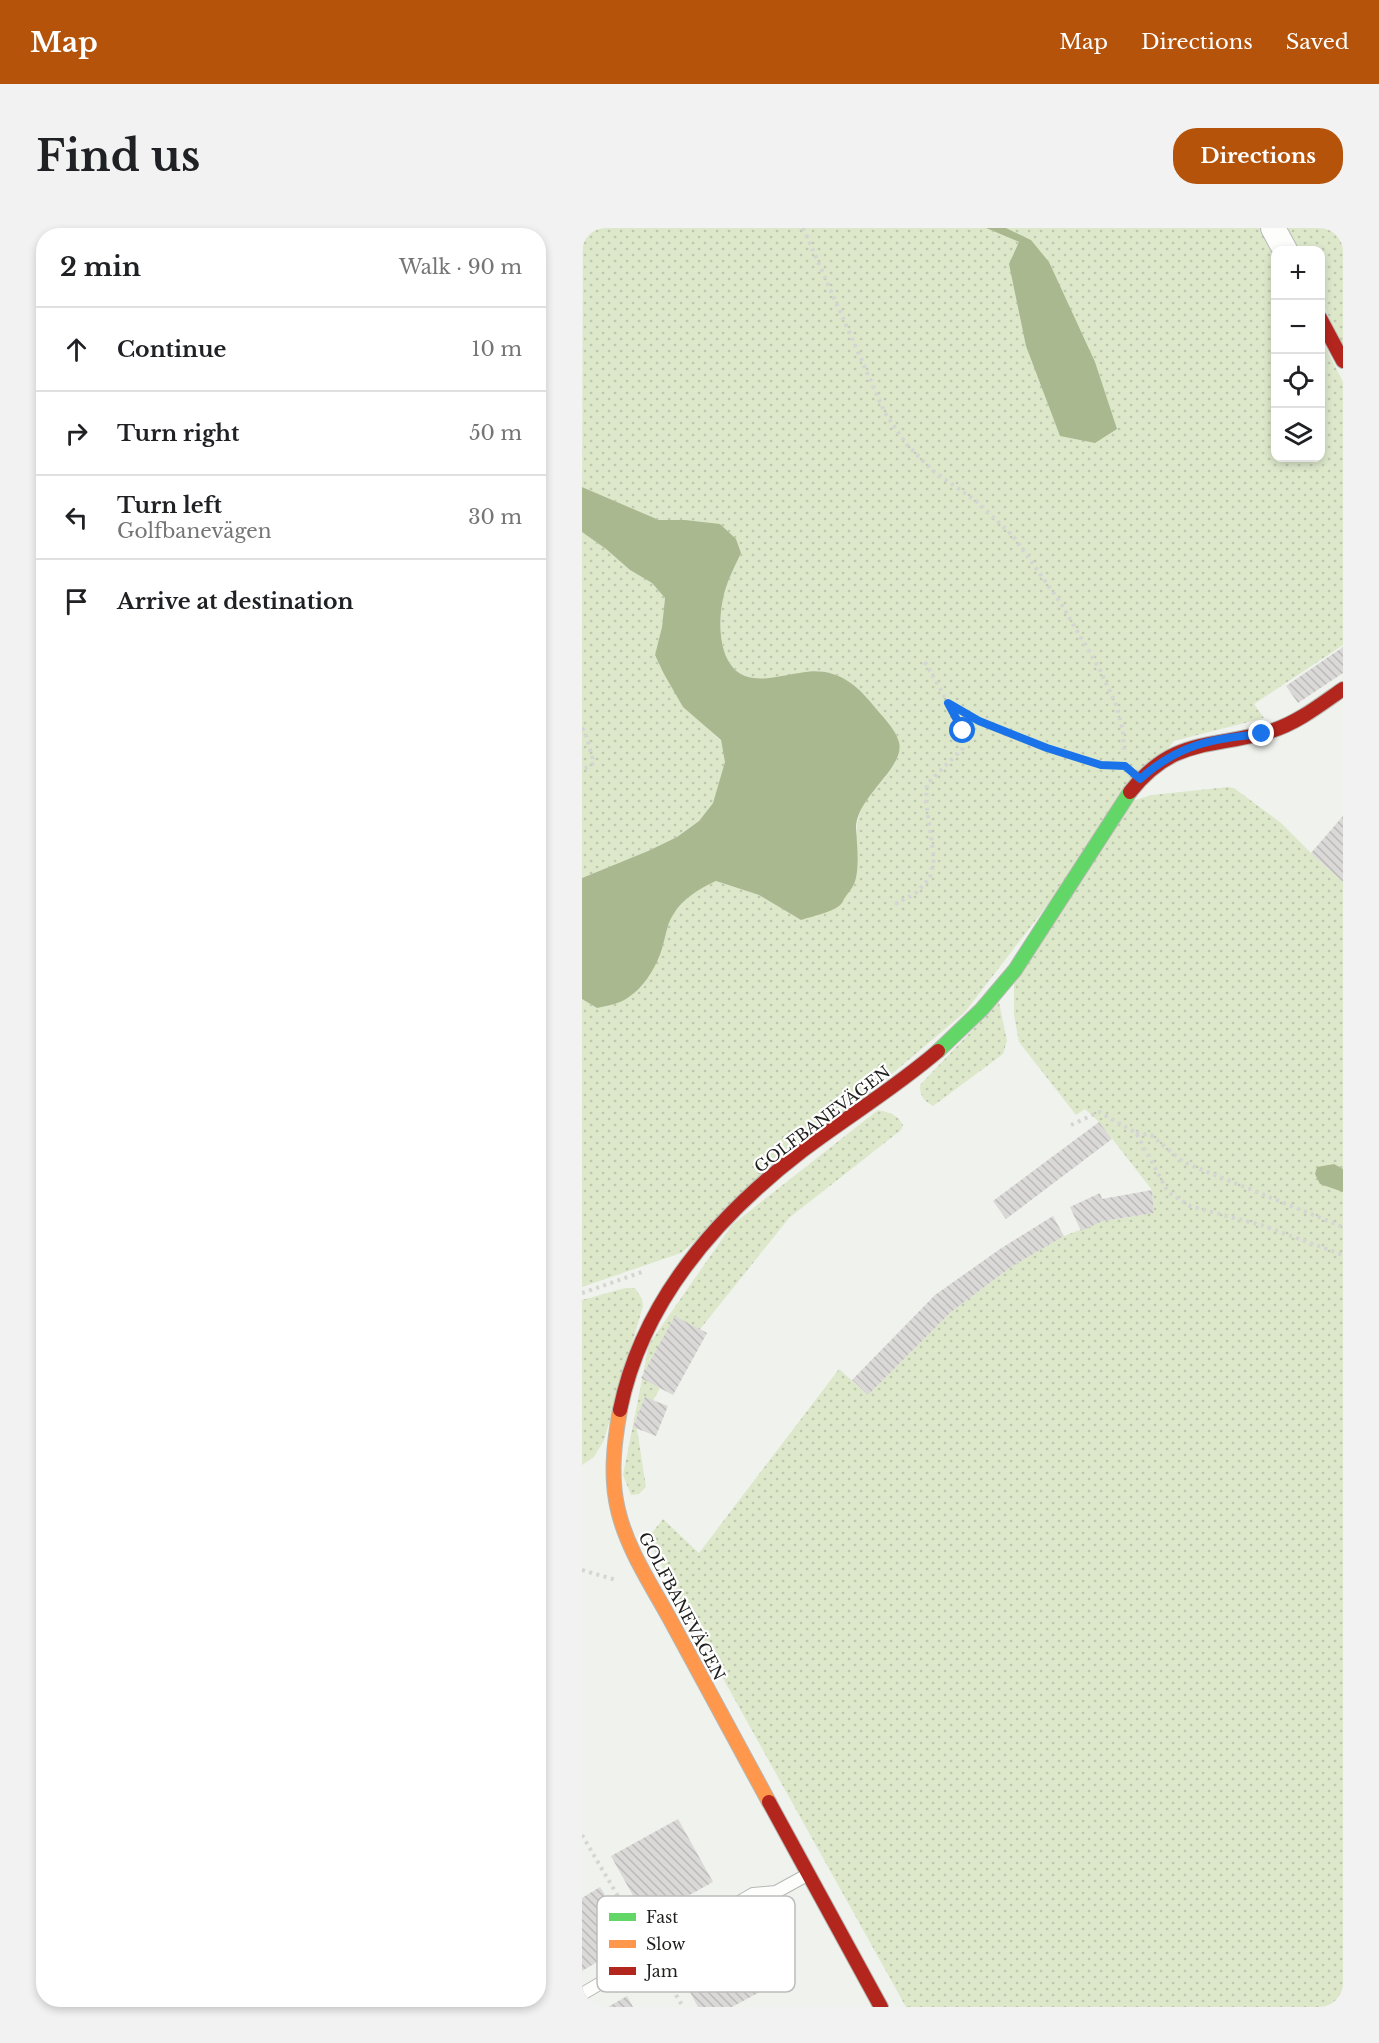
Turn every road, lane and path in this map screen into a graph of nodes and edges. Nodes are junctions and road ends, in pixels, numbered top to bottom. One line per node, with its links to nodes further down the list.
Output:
1 (803, 228): 10 (path)
2 (1273, 228): 3 (street)
3 (1283, 246)
4 (1325, 327): 5 (street)
5 (1343, 361)
6 (925, 662): 8 (path)
7 (1343, 689): 12 (street, GOLFBANEVÄGEN)
8 (948, 703): 10 (path); 13 (path)
9 (582, 728): 11 (path)
10 (1125, 766): 12 (path)
11 (582, 770)
12 (1140, 779): 23 (street, GOLFBANEVÄGEN)
13 (896, 904)
14 (1071, 1125): 15 (path)
15 (1136, 1133): 16 (path); 17 (path)
16 (1343, 1227)
17 (1343, 1255)
18 (649, 1270): 19 (path)
19 (582, 1293)
20 (582, 1835): 21 (path)
21 (587, 1844): 22 (path); 24 (path)
22 (582, 1847)
23 (808, 1875): 25 (lane); 30 (street, GOLFBANEVÄGEN)
24 (618, 1896)
25 (750, 1896)
26 (597, 1985): 28 (lane)
27 (674, 1992): 29 (path)
28 (582, 1994)
29 (683, 2007)
30 (881, 2007)

